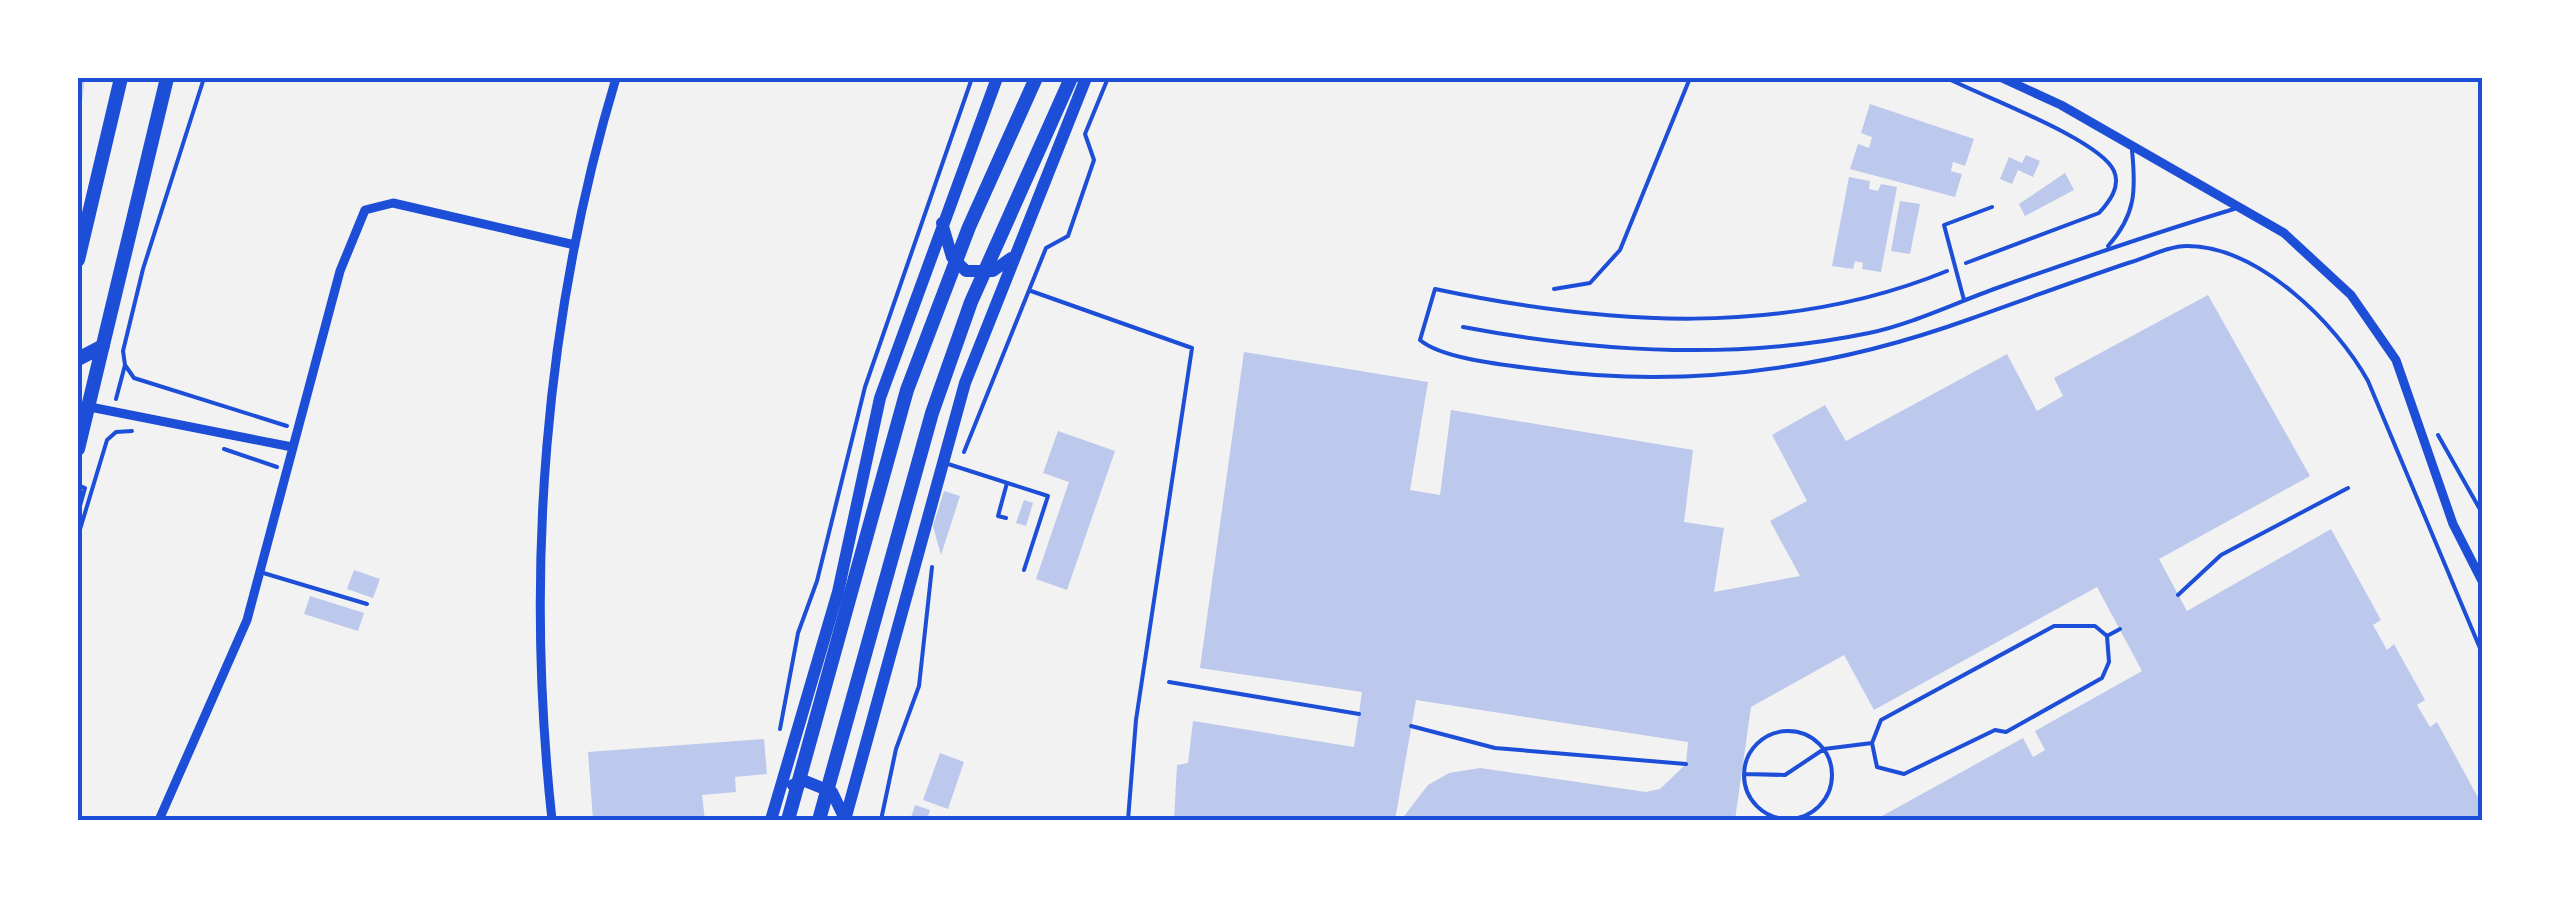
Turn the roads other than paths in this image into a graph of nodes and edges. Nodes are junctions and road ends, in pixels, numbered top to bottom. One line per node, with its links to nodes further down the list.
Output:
1 (121, 78): 17 (highway)
2 (168, 78): 21 (highway)
3 (616, 78): 14 (street)
4 (997, 78): 13 (main road)
5 (1036, 78): 37 (highway)
6 (1070, 78): 38 (highway)
7 (1086, 78): 16 (main road)
8 (1690, 78): 18 (lane)
9 (2002, 78): 10 (street)
10 (2132, 147): 12 (street); 15 (lane)
11 (1992, 207): 19 (lane)
12 (2239, 208): 15 (lane); 31 (street)
13 (942, 222): 16 (main road); 33 (main road)
14 (575, 245): 25 (street); 35 (street)
15 (2108, 246): 19 (lane)
16 (1013, 256): 26 (main road)
17 (78, 260)
18 (1554, 288)
19 (1964, 300): 20 (lane)
20 (1462, 327)
21 (104, 346): 22 (highway); 23 (highway)
22 (78, 359)
23 (84, 410): 24 (highway); 25 (street)
24 (78, 448)
25 (292, 448): 30 (street)
26 (940, 462): 27 (lane); 39 (main road)
27 (1007, 483): 28 (lane); 29 (lane)
28 (1006, 518)
29 (1024, 570)
30 (260, 572): 32 (lane); 34 (street)
31 (2482, 581)
32 (367, 604)
33 (780, 790): 36 (main road); 39 (main road)
34 (159, 820)
35 (552, 820)
36 (771, 820)
37 (788, 820)
38 (819, 820)
39 (845, 820)

